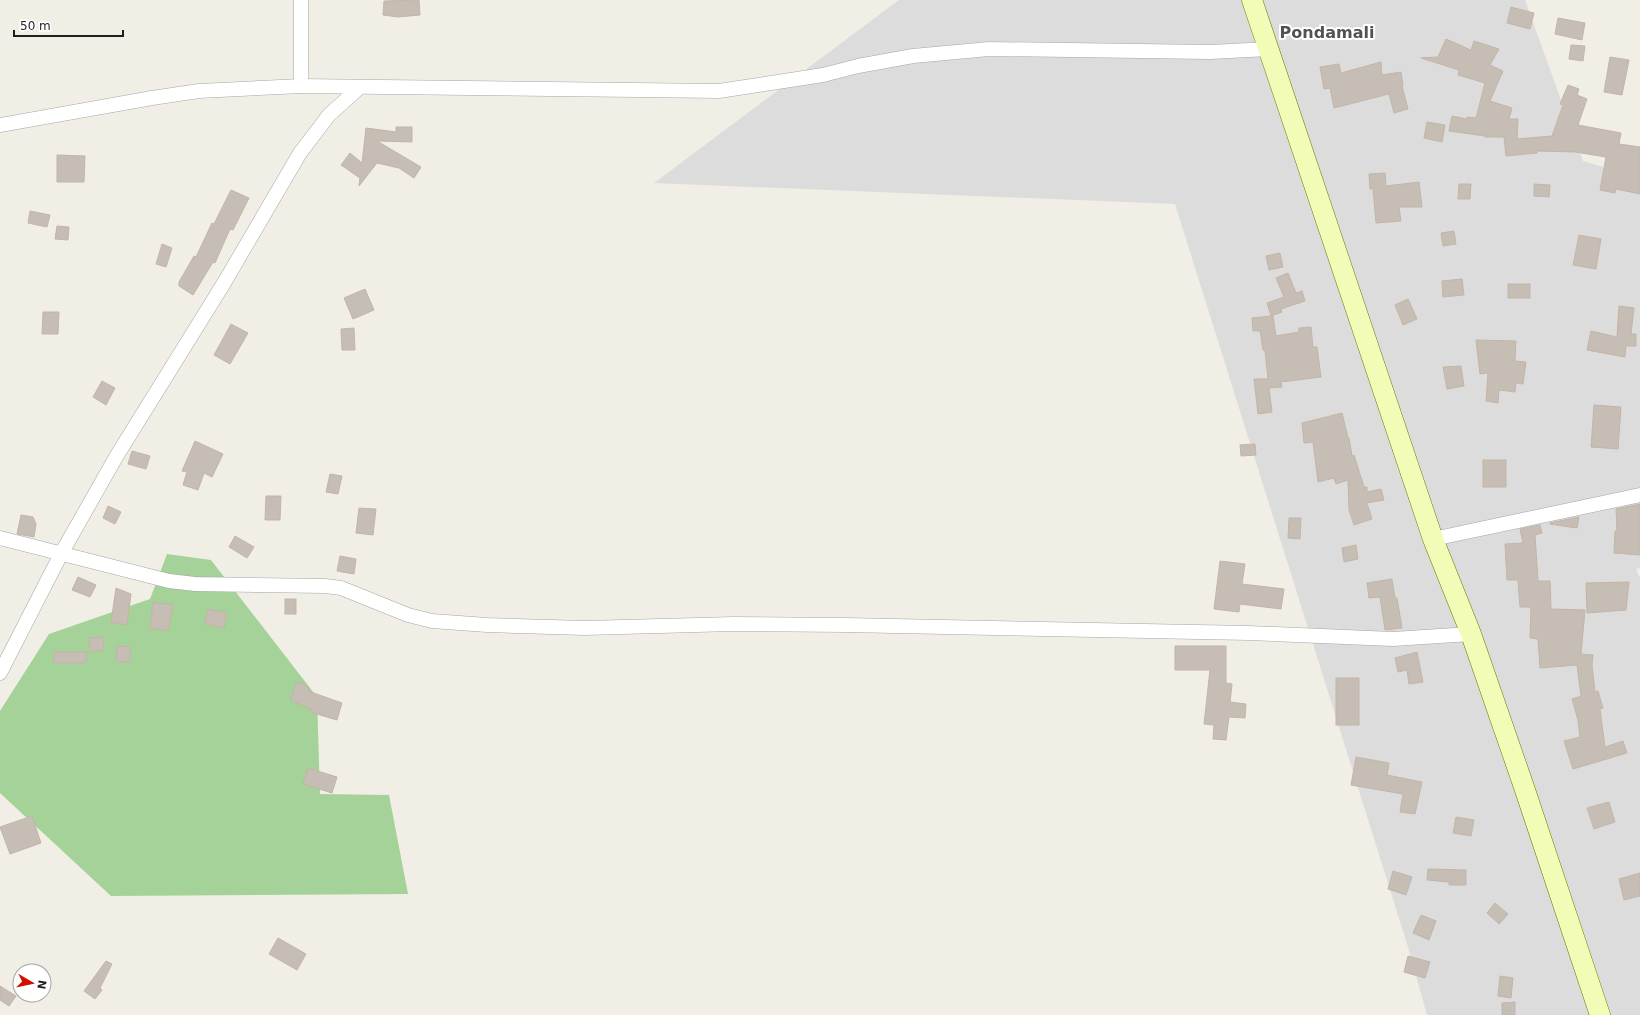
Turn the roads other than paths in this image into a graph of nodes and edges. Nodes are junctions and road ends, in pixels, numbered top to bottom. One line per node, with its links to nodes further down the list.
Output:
1 (301, 0): 4 (street)
2 (1252, 0): 3 (main road)
3 (1269, 49): 5 (street); 9 (main road)
4 (301, 86): 5 (street); 6 (street)
5 (360, 87): 10 (street)
6 (0, 125)
7 (1640, 495): 9 (street)
8 (0, 538): 10 (street)
9 (1433, 538): 11 (main road)
10 (61, 554): 11 (street); 12 (street)
11 (1471, 634): 13 (main road)
12 (0, 673)
13 (1600, 1015)

